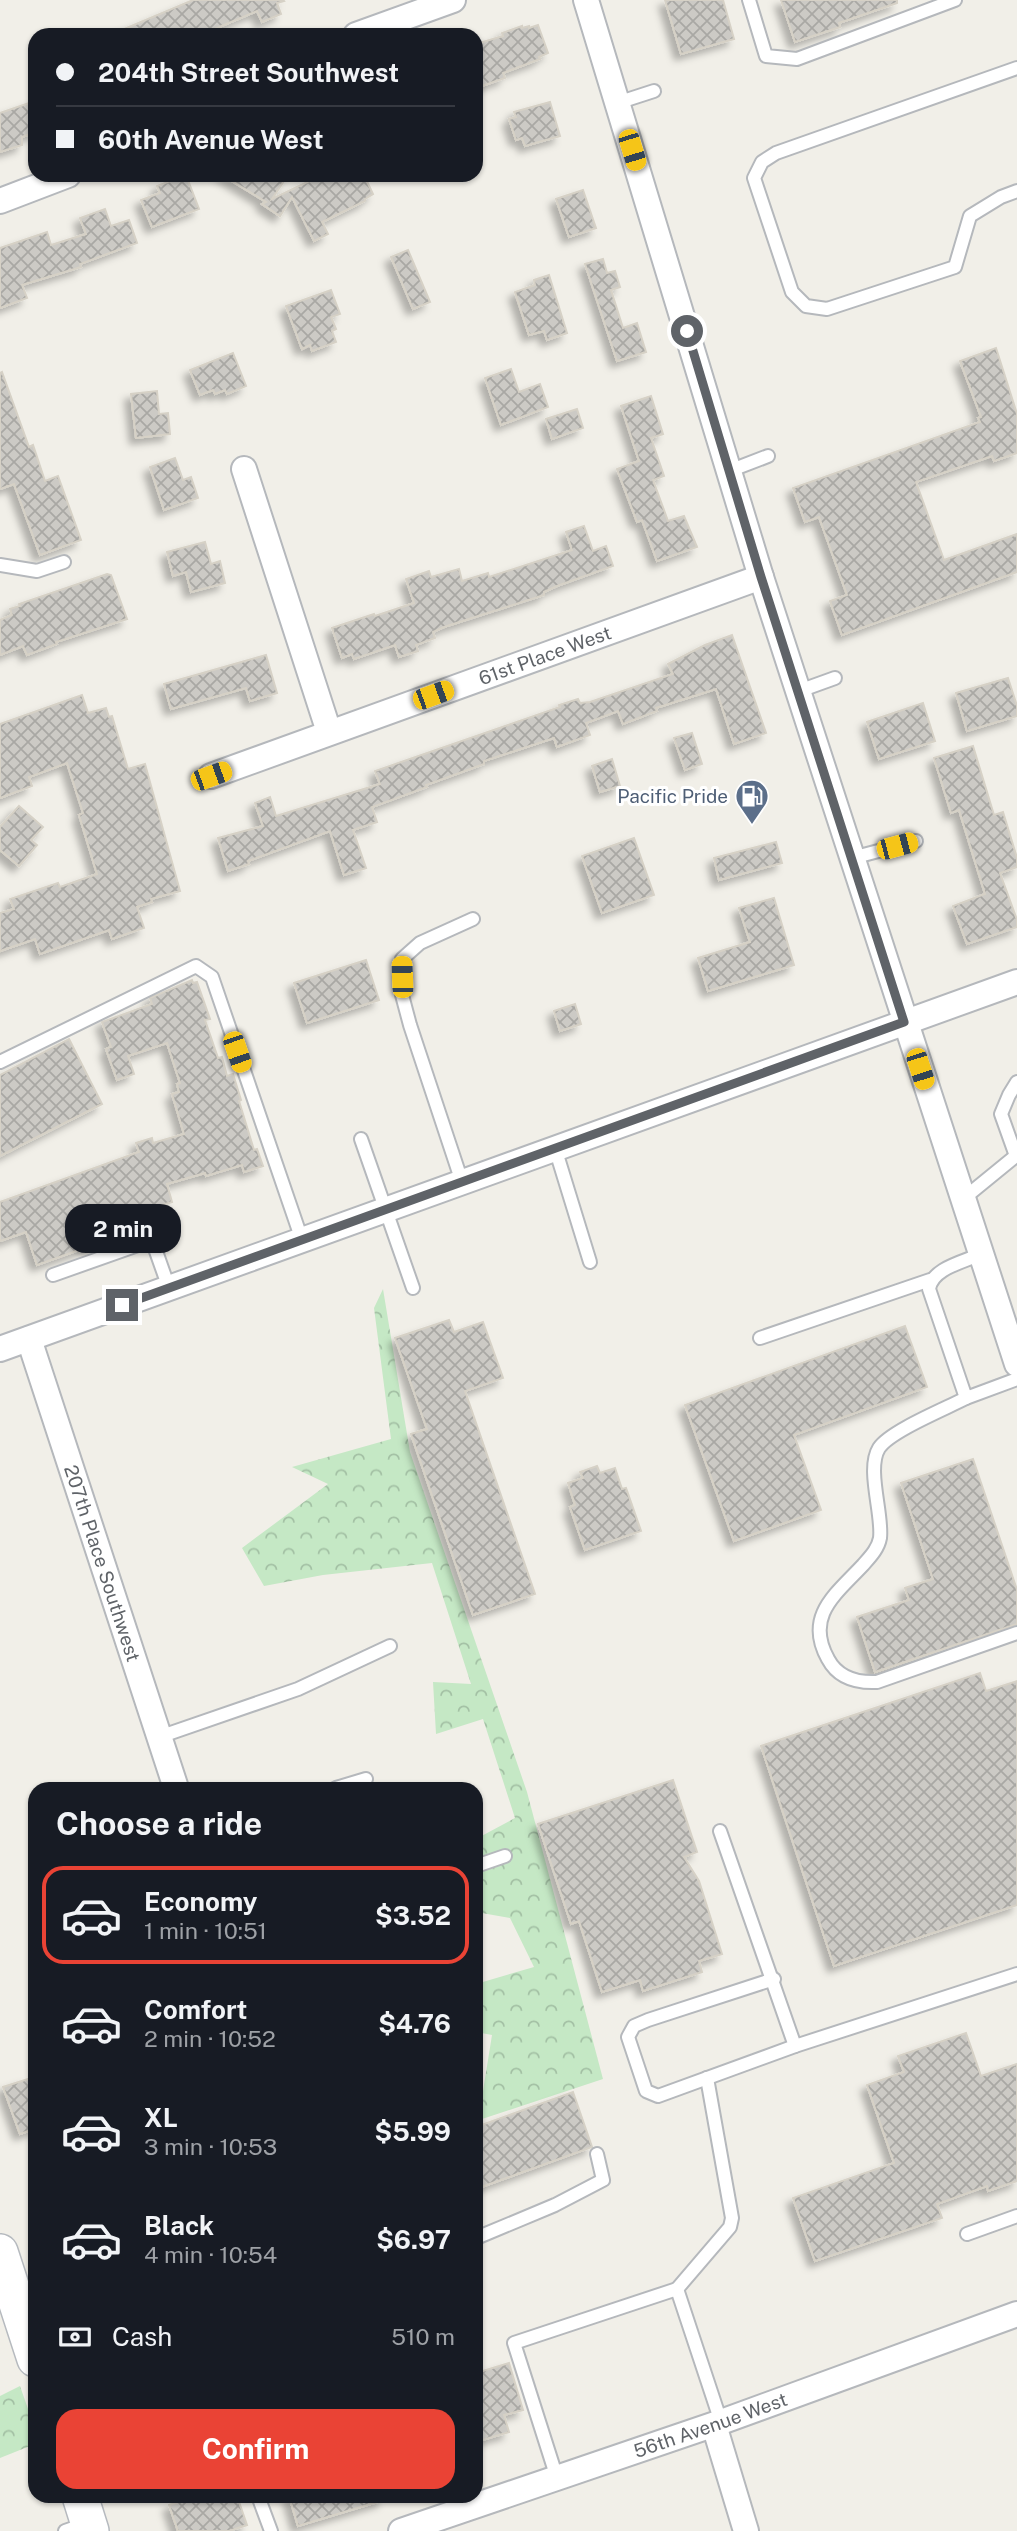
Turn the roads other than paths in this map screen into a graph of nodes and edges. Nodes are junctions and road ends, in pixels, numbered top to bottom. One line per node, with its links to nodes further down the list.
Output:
1 (453, 0): 5 (street)
2 (586, 0): 8 (street)
3 (749, 0): 4 (lane)
4 (956, 0)
5 (375, 28)
6 (1017, 68): 10 (lane)
7 (654, 91): 8 (lane)
8 (617, 103): 14 (street)
9 (50, 182): 11 (street)
10 (1017, 191)
11 (0, 201)
12 (768, 456): 14 (lane)
13 (244, 469): 20 (street)
14 (729, 471): 17 (street)
15 (64, 562): 16 (lane)
16 (0, 565)
17 (761, 577): 19 (street); 20 (street, 61st Place West)
18 (835, 678): 19 (lane)
19 (799, 691): 23 (street)
20 (329, 732): 21 (street, 61st Place West)
21 (211, 776)
22 (916, 841): 23 (lane)
23 (852, 858): 26 (street)
24 (473, 919): 32 (lane)
25 (1017, 982): 26 (street)
26 (904, 1022): 30 (street); 33 (street)
27 (0, 1062): 35 (lane)
28 (1017, 1082): 31 (lane)
29 (361, 1139): 34 (lane)
30 (555, 1148): 32 (street); 37 (lane)
31 (1016, 1155): 33 (lane)
32 (462, 1182): 34 (street)
33 (963, 1199): 36 (street)
34 (385, 1210): 35 (street); 41 (lane)
35 (302, 1240): 40 (street)
36 (981, 1255): 39 (lane); 45 (street)
37 (590, 1262)
38 (52, 1275): 40 (lane)
39 (930, 1280): 42 (lane); 47 (lane)
40 (169, 1288): 43 (street)
41 (413, 1288)
42 (761, 1338)
43 (29, 1339): 44 (street); 50 (street, 207th Place Southwest)
44 (0, 1349)
45 (1017, 1364)
46 (1017, 1380): 47 (lane)
47 (966, 1398): 48 (lane)
48 (1017, 1633)
49 (390, 1646): 50 (lane)
50 (159, 1737): 52 (street, 207th Place Southwest)
51 (366, 1779): 53 (lane)
52 (174, 1782)
53 (356, 1782)
54 (720, 1830): 58 (lane)
55 (505, 1856): 56 (lane)
56 (483, 1864)
57 (1017, 1974): 59 (lane)
58 (774, 1979): 59 (lane); 60 (lane)
59 (795, 2046): 60 (lane)
60 (707, 2078): 66 (lane)
61 (597, 2154): 64 (lane)
62 (1017, 2216): 63 (lane)
63 (967, 2234)
64 (483, 2235)
65 (0, 2252): 68 (street)
66 (677, 2290): 69 (lane); 70 (lane)
67 (1017, 2314): 69 (street, 56th Avenue West)
68 (28, 2329)
69 (717, 2423): 70 (street, 56th Avenue West); 74 (street)
70 (557, 2478): 73 (street, 56th Avenue West)
71 (261, 2503): 72 (lane)
72 (271, 2531)
73 (401, 2531)
74 (746, 2531)

